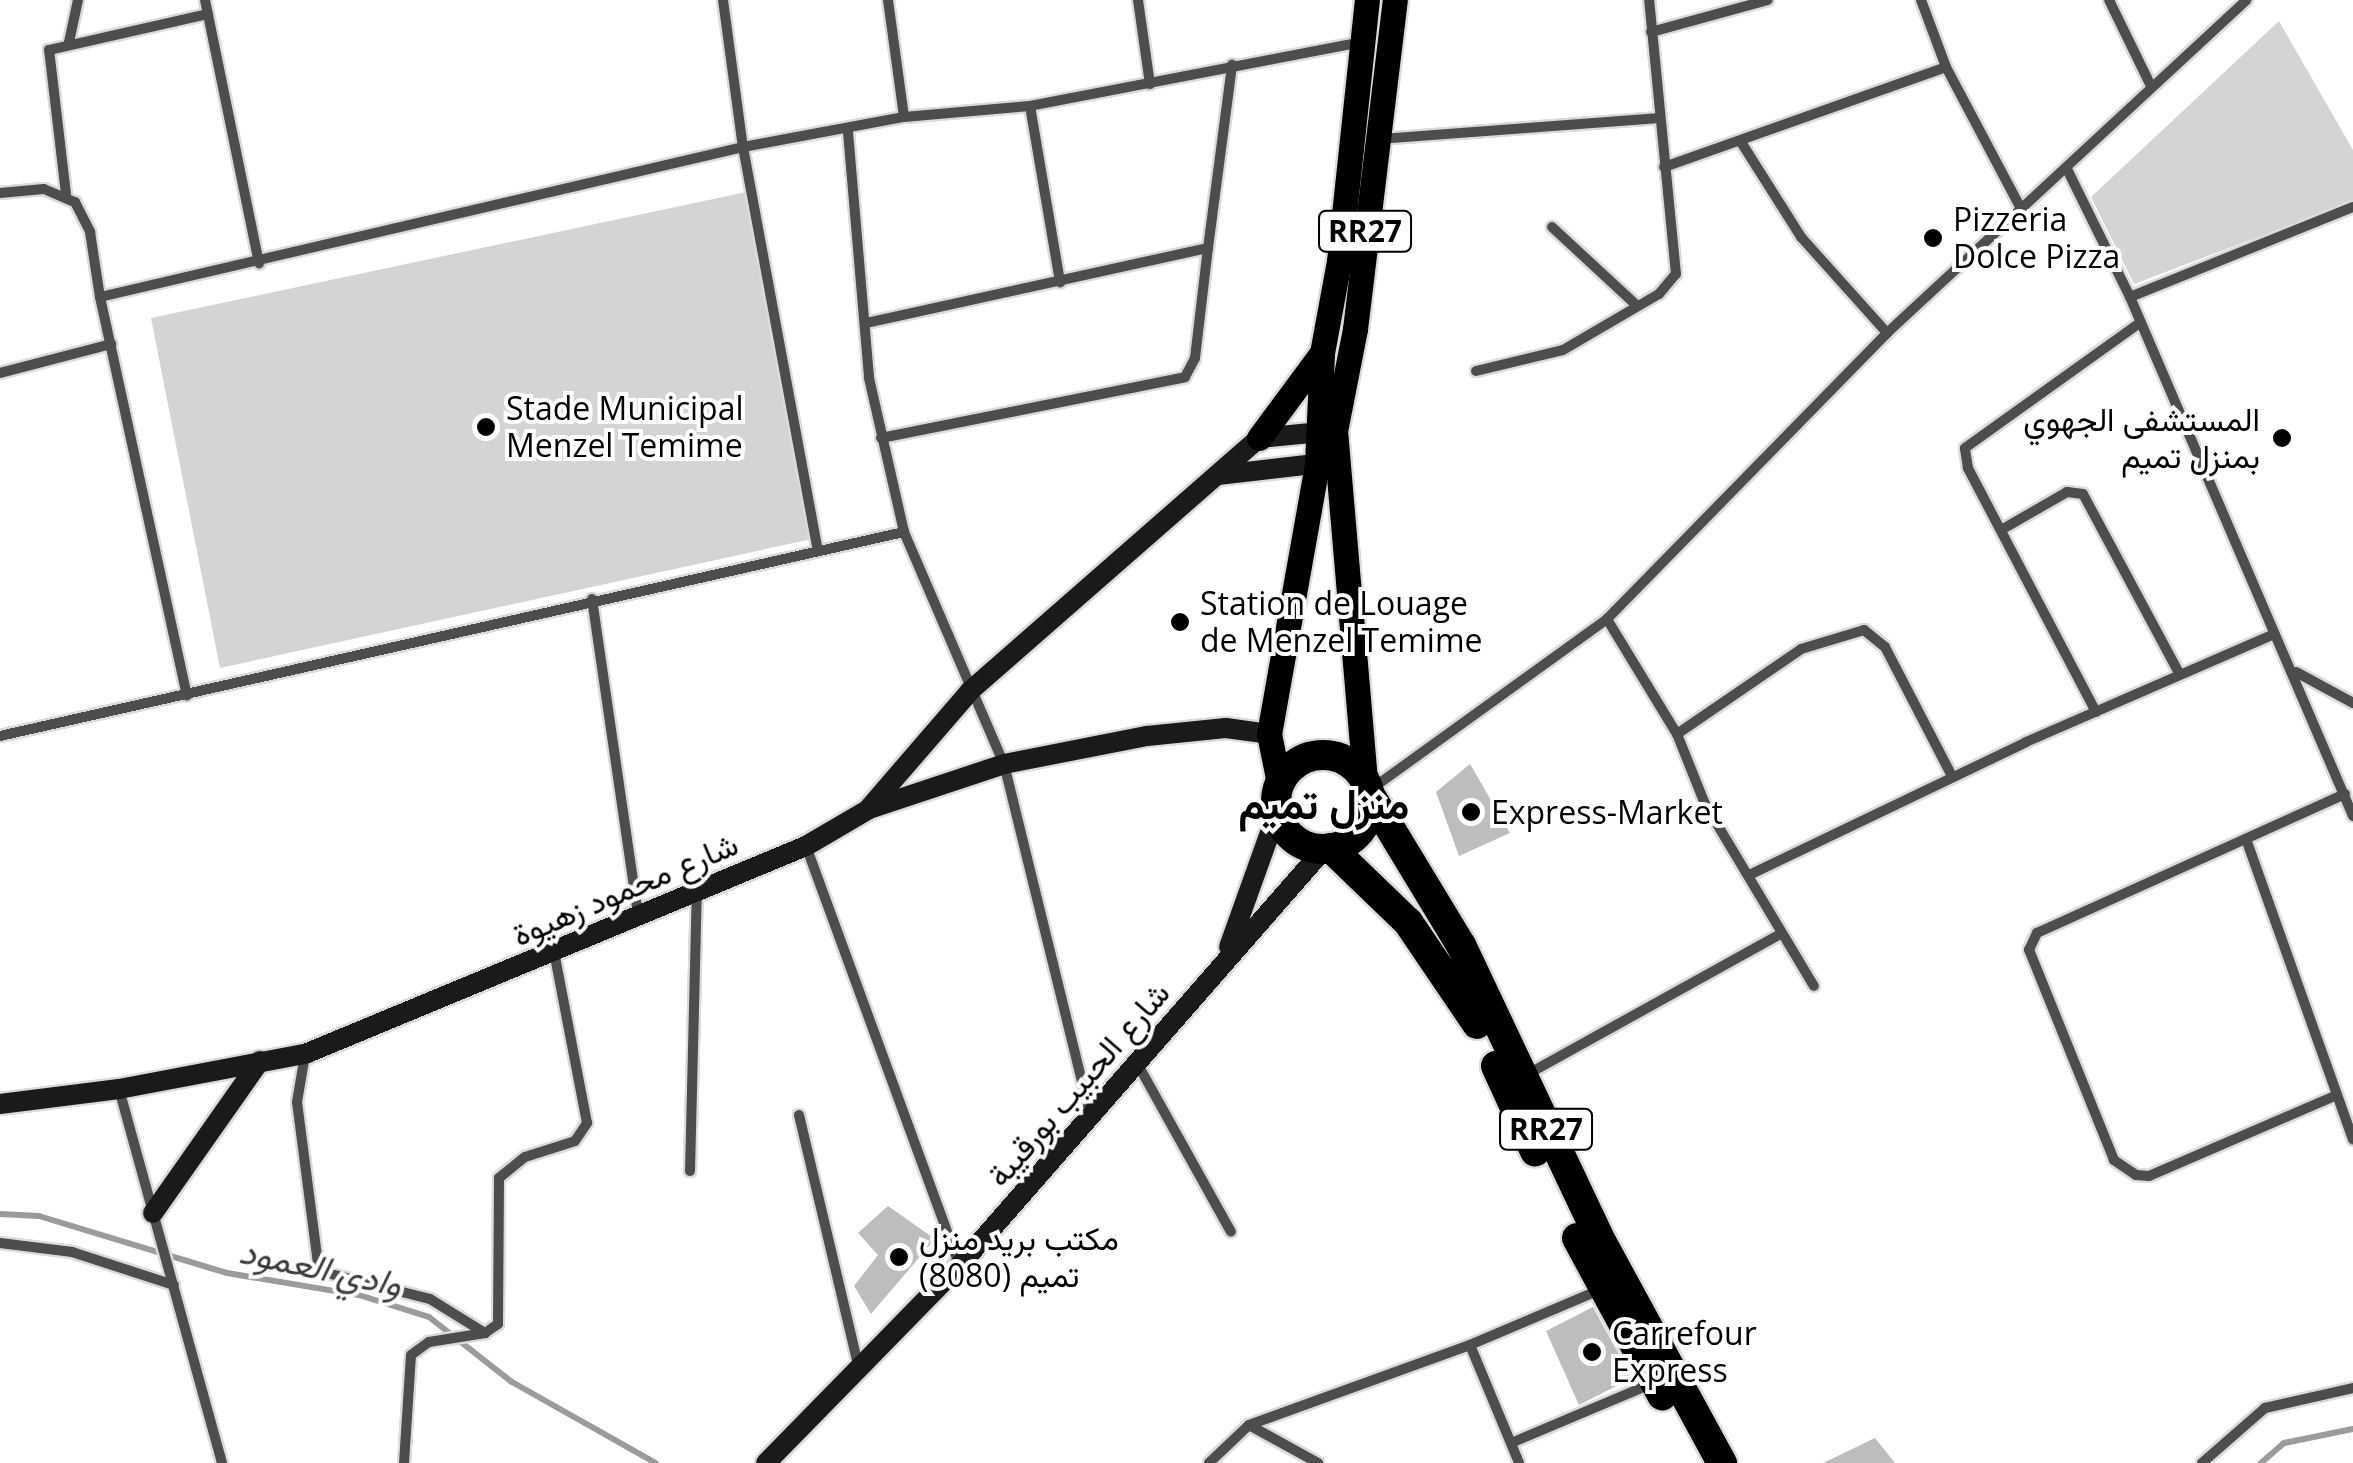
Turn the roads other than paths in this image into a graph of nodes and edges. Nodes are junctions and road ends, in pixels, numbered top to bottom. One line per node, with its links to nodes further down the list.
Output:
1 (78, 0): 16 (street)
2 (205, 0): 13 (street)
3 (723, 0): 28 (street)
4 (888, 0): 23 (street)
5 (1138, 0): 20 (street)
6 (1367, 0): 15 (main road, RR27)
7 (1395, 0): 17 (main road, RR27)
8 (1649, 0): 14 (street)
9 (1768, 0): 14 (street)
10 (1921, 0): 19 (street)
11 (2108, 0): 21 (street)
12 (2246, 0): 21 (street)
13 (208, 14): 16 (street); 37 (street)
14 (1651, 32): 24 (street)
15 (1361, 41): 17 (street); 18 (street); 46 (main road, RR27)
16 (70, 42): 32 (street)
17 (1387, 49): 26 (main road, RR27)
18 (1232, 64): 20 (street); 36 (street)
19 (1946, 67): 27 (street); 33 (street)
20 (1150, 84): 22 (street)
21 (2151, 86): 30 (street)
22 (1030, 106): 23 (street); 38 (street)
23 (904, 117): 25 (street)
24 (1658, 118): 26 (street); 29 (street)
25 (848, 132): 28 (street); 42 (street)
26 (1376, 140): 49 (main road, RR27)
27 (1741, 142): 29 (street); 44 (street)
28 (743, 148): 37 (street); 56 (street)
29 (1664, 167): 41 (street)
30 (2066, 169): 33 (street); 40 (street)
31 (0, 192): 32 (street)
32 (66, 194): 39 (street)
33 (2020, 207): 44 (street)
34 (2353, 208): 40 (street)
35 (1552, 227): 41 (street)
36 (1208, 248): 38 (street); 50 (street)
37 (259, 264): 39 (street)
38 (1060, 282): 42 (street)
39 (100, 297): 45 (street)
40 (2130, 297): 43 (street)
41 (1634, 303): 47 (street)
42 (866, 323): 50 (street)
43 (2138, 324): 54 (street); 59 (street)
44 (1887, 333): 58 (street)
45 (111, 344): 48 (street); 63 (street)
46 (1322, 353): 49 (main road, RR27); 51 (main road)
47 (1476, 371)
48 (0, 373)
49 (1327, 431): 51 (main road); 52 (main road, RR27)
50 (880, 438): 55 (street)
51 (1258, 438): 53 (main road)
52 (1326, 463): 53 (main road); 66 (main road, RR27); 71 (main road, RR27)
53 (1219, 475): 62 (main road)
54 (2002, 530): 61 (street); 65 (street)
55 (904, 532): 56 (street); 62 (street)
56 (818, 550): 57 (street)
57 (592, 598): 63 (street); 81 (street)
58 (1607, 619): 67 (street); 71 (street)
59 (2272, 635): 60 (street); 61 (street)
60 (2296, 671): 64 (street); 72 (street)
61 (2180, 672): 65 (street)
62 (970, 692): 69 (street); 74 (main road)
63 (187, 696): 68 (street)
64 (2353, 703)
65 (2096, 712): 70 (street)
66 (1269, 734): 69 (main road, شارع محمود زهيوة); 73 (main road, RR27)
67 (1677, 734): 70 (street); 79 (street)
68 (0, 736)
69 (1004, 764): 74 (main road, شارع محمود زهيوة); 94 (street)
70 (1952, 776): 79 (street)
71 (1368, 788): 73 (highway, RR27); 78 (highway); 89 (highway, RR27)
72 (2345, 794): 75 (street); 76 (street)
73 (1278, 798): 78 (highway, RR27); 84 (main road, شارع الحبيب بورقيبة)
74 (869, 809): 77 (main road, شارع محمود زهيوة)
75 (2353, 816)
76 (2246, 838): 91 (street); 91 (street)
77 (806, 846): 80 (main road, شارع محمود زهيوة); 100 (street)
78 (1327, 849): 84 (main road, شارع الحبيب بورقيبة); 102 (highway, RR27)
79 (1749, 875): 82 (street)
80 (696, 891): 81 (main road, شارع محمود زهيوة); 96 (street)
81 (638, 915): 83 (main road, شارع محمود زهيوة)
82 (1779, 935): 85 (street); 89 (street)
83 (554, 951): 86 (main road, شارع محمود زهيوة); 103 (street)
84 (1225, 958): 88 (main road, شارع الحبيب بورقيبة)
85 (1814, 986)
86 (305, 1054): 87 (main road, شارع محمود زهيوة); 103 (street)
87 (260, 1061): 90 (main road, شارع محمود زهيوة); 97 (main road)
88 (1137, 1063): 94 (main road, شارع الحبيب بورقيبة); 98 (street)
89 (1522, 1077): 117 (highway, RR27)
90 (119, 1089): 92 (main road, شارع محمود زهيوة); 97 (street)
91 (2337, 1095): 95 (street)
92 (0, 1104)
93 (799, 1115): 105 (street)
94 (1091, 1118): 100 (main road, شارع الحبيب بورقيبة)
95 (2353, 1140)
96 (690, 1170)
97 (155, 1221): 101 (street)
98 (1231, 1232)
99 (0, 1243): 101 (street)
100 (960, 1265): 105 (main road, شارع الحبيب بورقيبة)
101 (174, 1286): 110 (street)
102 (1602, 1289): 104 (street); 106 (highway, RR27)
103 (482, 1334): 111 (street)
104 (1470, 1346): 108 (street); 109 (street)
105 (859, 1370): 112 (main road, شارع الحبيب بورقيبة)
106 (1656, 1382): 109 (street); 116 (highway, RR27)
107 (2353, 1388): 118 (street)
108 (1249, 1425): 113 (street); 114 (street)
109 (1511, 1443): 115 (street)
110 (222, 1463)
111 (404, 1463)
112 (769, 1463)
113 (1210, 1463)
114 (1318, 1463)
115 (1520, 1463)
116 (1700, 1463)
117 (1722, 1463)
118 (2202, 1463)

